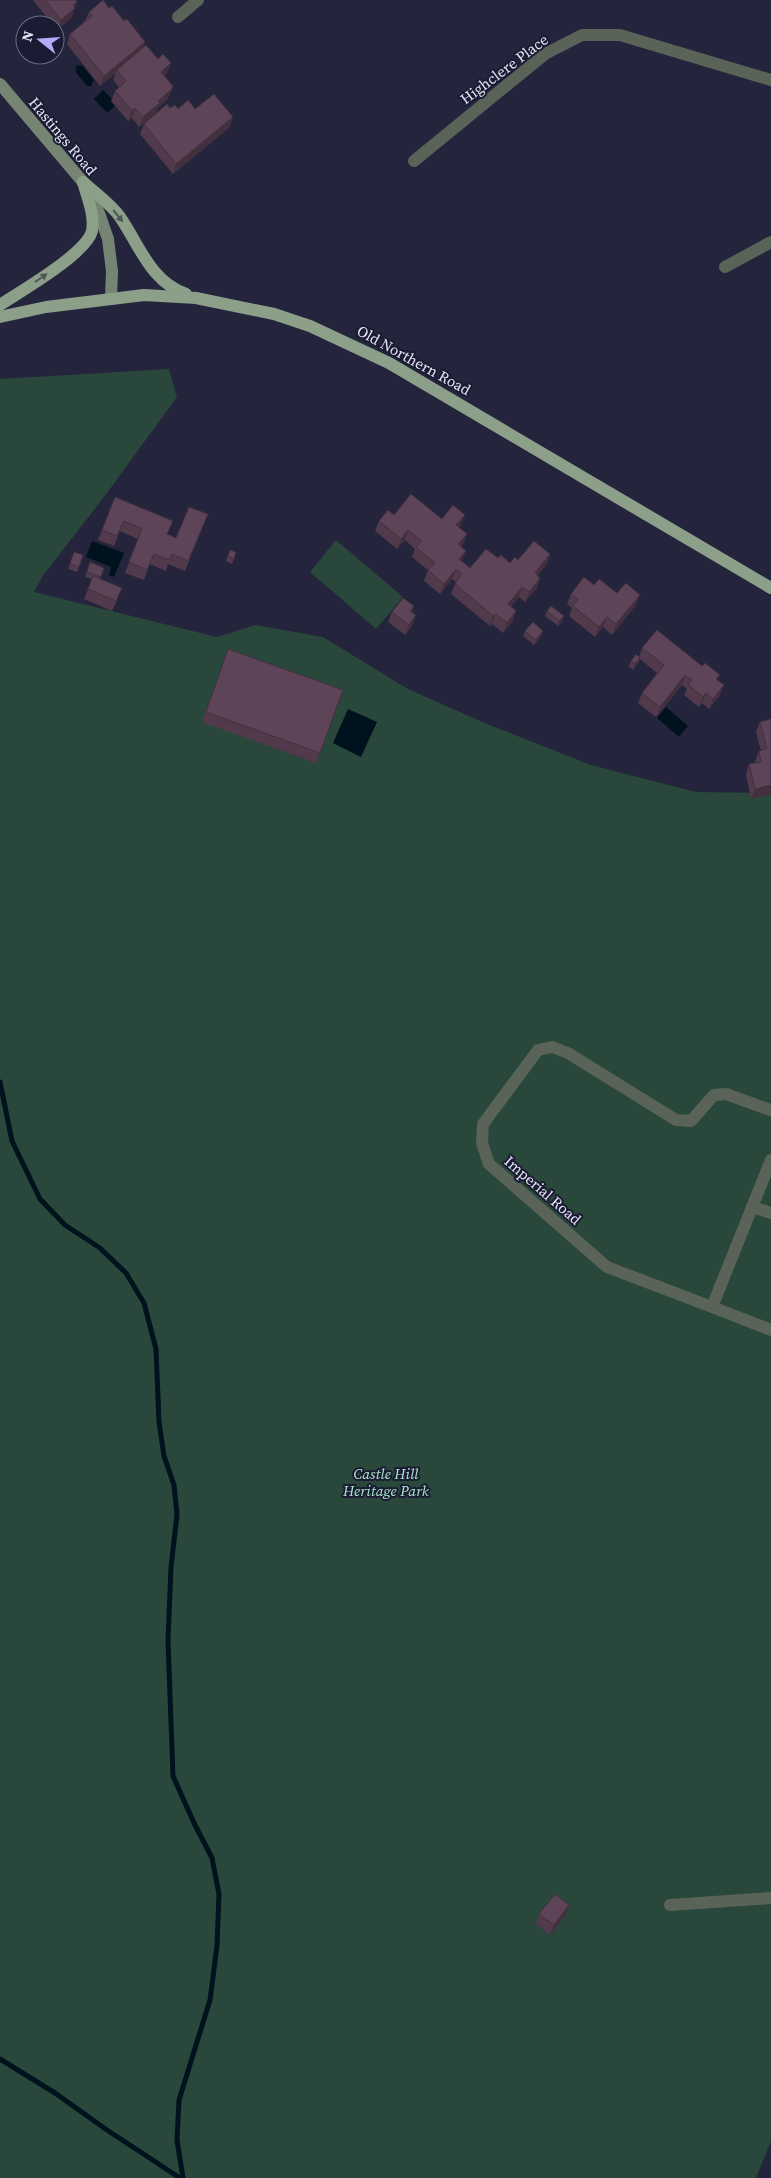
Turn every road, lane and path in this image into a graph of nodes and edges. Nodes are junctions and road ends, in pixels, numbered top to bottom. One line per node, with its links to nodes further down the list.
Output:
1 (198, 0): 2 (street)
2 (178, 17)
3 (771, 80): 5 (street, Highclere Place)
4 (0, 84): 6 (main road, Hastings Road)
5 (414, 161)
6 (83, 182): 9 (main road, one-way to 9); 10 (main road, Hastings Road); 11 (main road, one-way to 6)
7 (771, 242): 8 (street)
8 (725, 267)
9 (196, 298): 10 (main road, Old Northern Road); 13 (main road, Old Northern Road)
10 (111, 299): 12 (main road, Old Northern Road)
11 (0, 305)
12 (0, 317)
13 (771, 588)
14 (771, 1110): 18 (street, Imperial Road)
15 (771, 1160): 16 (street)
16 (752, 1207): 17 (street); 18 (street)
17 (771, 1213)
18 (712, 1307): 19 (street)
19 (771, 1330)
20 (771, 1898): 21 (street)
21 (670, 1905)

